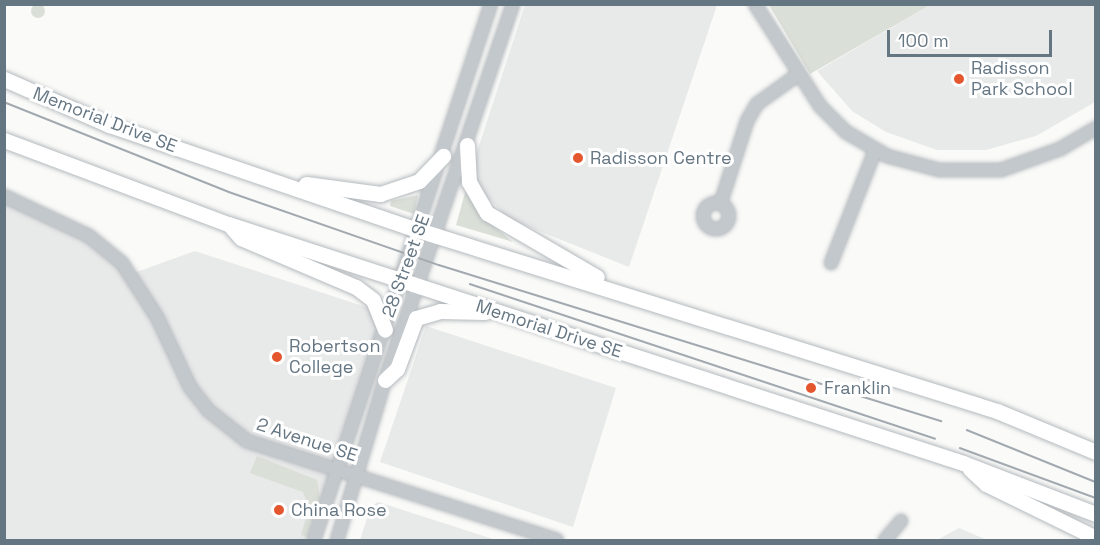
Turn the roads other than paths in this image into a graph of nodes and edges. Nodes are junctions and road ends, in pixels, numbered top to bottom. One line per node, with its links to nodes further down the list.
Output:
1 (491, 4): 10 (street, 28 Street SE)
2 (513, 4): 8 (street, 28 Street SE)
3 (755, 4): 4 (street)
4 (797, 75): 9 (street); 13 (street)
5 (4, 79): 11 (main road, Memorial Drive SE)
6 (1095, 128): 9 (street)
7 (4, 140): 14 (main road, Memorial Drive SE)
8 (467, 145): 16 (street, 28 Street SE); 20 (main road)
9 (875, 151): 17 (street)
10 (443, 156): 11 (main road); 15 (street, 28 Street SE)
11 (267, 178): 15 (main road, Memorial Drive SE)
12 (4, 196): 26 (street, 2 Avenue SE)
13 (721, 202)
14 (228, 224): 18 (main road, Memorial Drive SE); 22 (main road)
15 (418, 230): 16 (main road, Memorial Drive SE); 18 (street, 28 Street SE)
16 (436, 235): 19 (street, 28 Street SE); 20 (main road, Memorial Drive SE)
17 (831, 263)
18 (402, 280): 19 (main road, Memorial Drive SE); 22 (street, 28 Street SE)
19 (417, 285): 21 (main road, Memorial Drive SE); 23 (street, 28 Street SE)
20 (623, 293): 24 (main road, Memorial Drive SE)
21 (492, 311): 23 (main road); 25 (main road, Memorial Drive SE)
22 (385, 330): 26 (street, 28 Street SE)
23 (385, 380): 27 (street, 28 Street SE)
24 (1095, 452)
25 (963, 463): 28 (main road, Memorial Drive SE); 30 (main road)
26 (337, 470): 27 (street, 2 Avenue SE); 31 (street, 28 Street SE)
27 (359, 477): 32 (street, 28 Street SE); 33 (street, 2 Avenue SE)
28 (1095, 514)
29 (901, 521): 34 (street)
30 (1095, 538)
31 (314, 540)
32 (337, 540)
33 (557, 540)
34 (885, 540)

